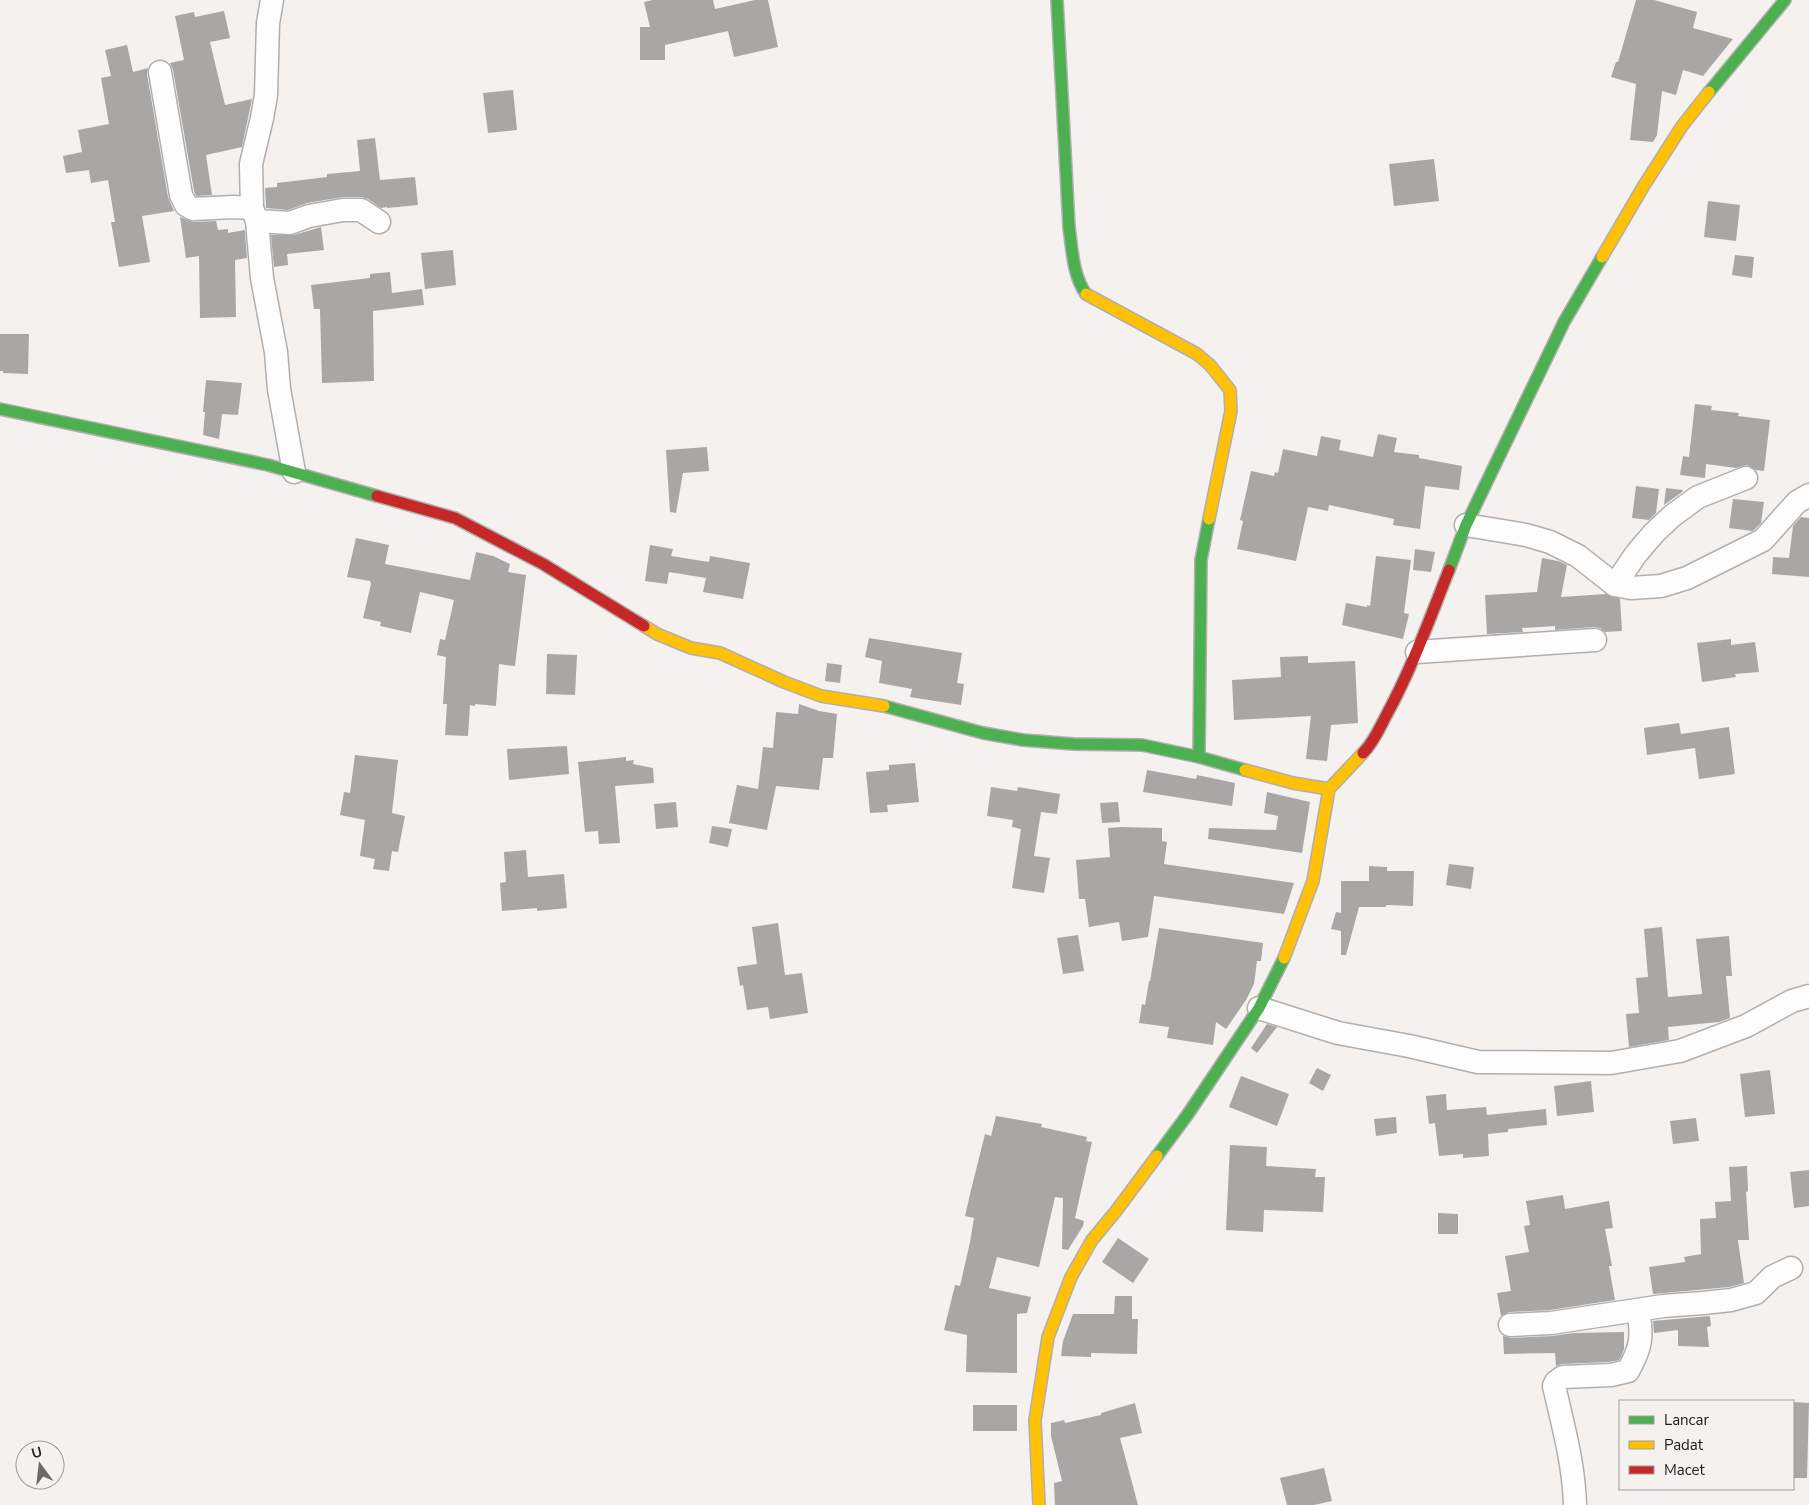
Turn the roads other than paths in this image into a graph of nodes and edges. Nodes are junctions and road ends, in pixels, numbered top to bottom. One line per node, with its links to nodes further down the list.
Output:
1 (272, 0): 5 (street)
2 (1057, 0): 15 (street)
3 (1785, 0): 11 (street)
4 (160, 72): 5 (street)
5 (254, 215): 6 (street); 8 (street)
6 (379, 222)
7 (0, 409): 8 (street)
8 (294, 472): 15 (street)
9 (1746, 478): 12 (street)
10 (1809, 495): 12 (street)
11 (1466, 525): 12 (street); 14 (street)
12 (1615, 585)
13 (1595, 640): 14 (street)
14 (1418, 652): 16 (street)
15 (1198, 757): 16 (street)
16 (1329, 789): 18 (street)
17 (1809, 996): 18 (street)
18 (1259, 1008): 22 (street)
19 (1791, 1268): 20 (street)
20 (1638, 1311): 21 (street); 23 (street)
21 (1510, 1325)
22 (1039, 1505)
23 (1575, 1505)

